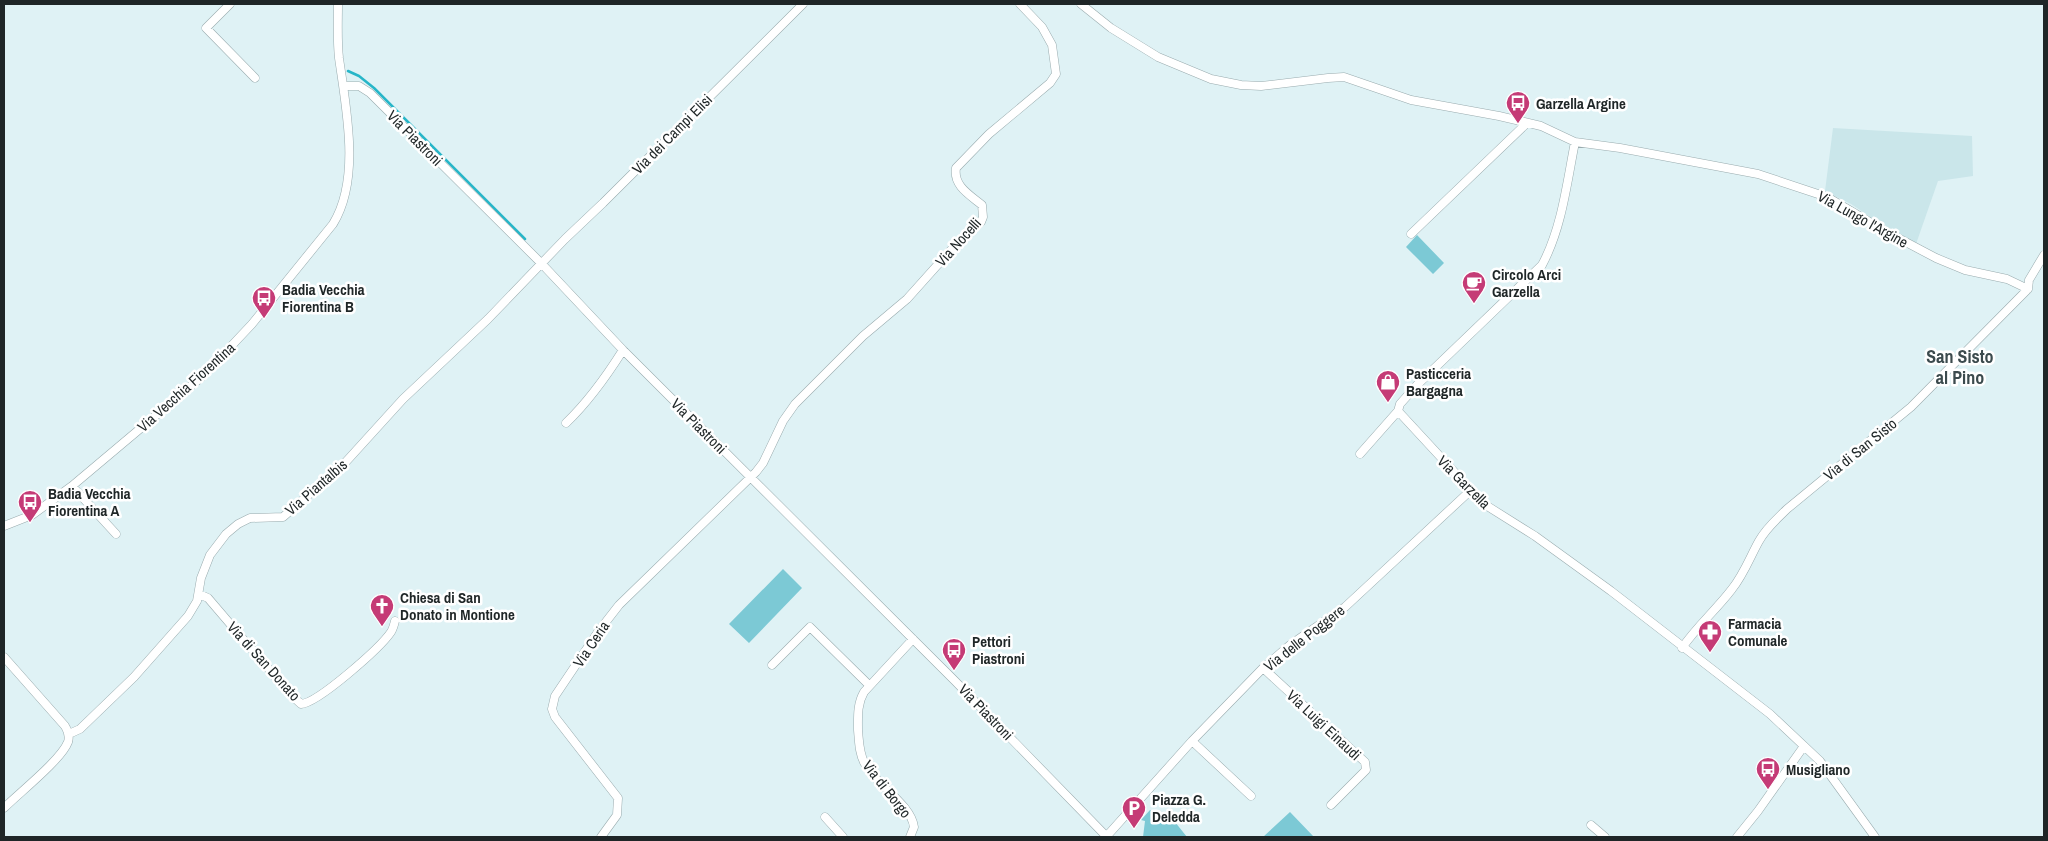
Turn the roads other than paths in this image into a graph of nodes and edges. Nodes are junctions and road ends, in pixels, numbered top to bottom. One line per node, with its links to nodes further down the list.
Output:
1 (230, 4): 6 (street)
2 (338, 4): 7 (street)
3 (803, 4): 12 (street, Via dei Campi Elisi)
4 (1020, 4): 18 (street, Via Nocelli)
5 (1081, 4): 8 (street, Via Lungo l'Argine)
6 (255, 78)
7 (344, 86): 12 (street, Via Piastroni); 19 (street, Via Vecchia Fiorentina)
8 (1527, 123): 9 (street, Via Lungo l'Argine); 10 (street)
9 (1575, 142): 13 (street, Via Lungo l'Argine); 15 (street)
10 (1411, 234)
11 (2044, 255): 13 (street, Via di San Sisto)
12 (541, 263): 14 (street, Via Piastroni); 23 (street, Via Piantalbis)
13 (2028, 290): 26 (street, Via di San Sisto)
14 (623, 350): 16 (street); 18 (street, Via Piastroni)
15 (1398, 412): 17 (street); 20 (street, Via Garzella)
16 (566, 423)
17 (1360, 454)
18 (751, 478): 25 (street, Via Piastroni); 39 (street, Via Ceria)
19 (72, 486): 21 (street, Via Vecchia Fiorentina); 22 (street)
20 (1470, 491): 26 (street, Via Garzella); 29 (street, Via delle Poggere)
21 (4, 526)
22 (116, 534)
23 (199, 594): 24 (street, Via di San Donato); 31 (street, Via Piantalbis)
24 (395, 621)
25 (913, 639): 30 (street, Via di Borgo); 42 (street, Via Piastroni)
26 (1682, 648): 33 (street, Via Garzella)
27 (4, 657): 31 (street)
28 (772, 665): 30 (street)
29 (1264, 668): 32 (street, Via delle Poggere); 35 (street, Via Luigi Einaudi)
30 (869, 685): 41 (street, Via di Borgo)
31 (69, 734): 36 (street, Via Piantalbis)
32 (1192, 741): 34 (street); 42 (street, Via delle Poggere)
33 (1804, 746): 44 (street); 45 (street, Via Garzella)
34 (1251, 796)
35 (1331, 805)
36 (4, 808)
37 (825, 817): 40 (street)
38 (1591, 825): 43 (street)
39 (601, 837)
40 (843, 837)
41 (910, 837)
42 (1107, 837)
43 (1605, 837)
44 (1737, 837)
45 (1875, 837)

